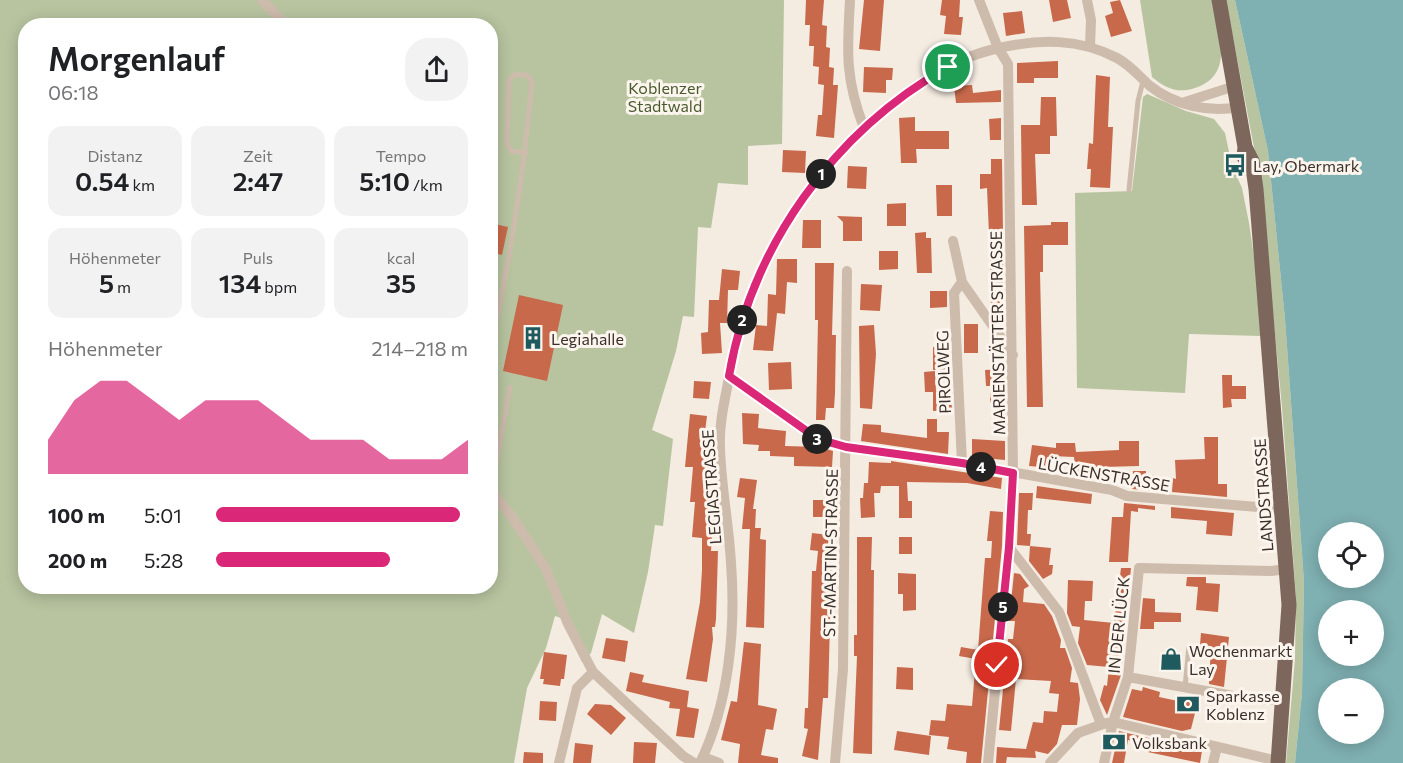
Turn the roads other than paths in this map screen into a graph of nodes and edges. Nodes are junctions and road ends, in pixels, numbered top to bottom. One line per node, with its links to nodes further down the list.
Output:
1 (262, 0): 6 (street)
2 (850, 0): 13 (street)
3 (979, 0): 8 (street, MARIENSTÄTTER STRASSE)
4 (1087, 0): 7 (street)
5 (1219, 0): 10 (main road, LANDSTRASSE)
6 (279, 18)
7 (1090, 46): 8 (street, LEGIASTRASSE); 9 (street, LEGIASTRASSE)
8 (998, 48): 13 (street, LEGIASTRASSE); 20 (street, MARIENSTÄTTER STRASSE)
9 (1143, 80): 11 (street, LEGIASTRASSE); 15 (lane)
10 (1235, 86): 11 (street); 12 (main road, LANDSTRASSE)
11 (1185, 102): 12 (street, LEGIASTRASSE)
12 (1239, 107): 28 (main road, LANDSTRASSE)
13 (864, 128): 21 (street, LEGIASTRASSE)
14 (526, 153): 14 (lane); 19 (lane)
15 (1129, 190)
16 (953, 241): 18 (street)
17 (847, 271): 23 (street, ST.-MARTIN-STRASSE)
18 (962, 282): 20 (street); 25 (street, PIROLWEG)
19 (498, 314)
20 (1013, 356): 26 (street, MARIENSTÄTTER STRASSE)
21 (729, 376): 23 (street, LÜCKENSTRASSE); 38 (street, LEGIASTRASSE)
22 (510, 387): 24 (lane)
23 (846, 447): 25 (street, LÜCKENSTRASSE); 42 (street, ST.-MARTIN-STRASSE)
24 (498, 452)
25 (962, 463): 26 (street, LÜCKENSTRASSE)
26 (1013, 473): 28 (street, LÜCKENSTRASSE); 29 (street, MARIENSTÄTTER STRASSE)
27 (498, 499): 32 (street)
28 (1282, 509): 30 (main road, LANDSTRASSE)
29 (1009, 547): 36 (street); 43 (street, MARIENSTÄTTER STRASSE)
30 (1287, 569): 33 (street, IN DER LÜCK); 35 (main road, LANDSTRASSE)
31 (1189, 646): 34 (lane)
32 (593, 672): 38 (street); 40 (street)
33 (1128, 677): 34 (street); 36 (street, IN DER LÜCK)
34 (1185, 687): 35 (street)
35 (1284, 700): 39 (main road, LANDSTRASSE)
36 (1108, 723): 37 (street); 44 (street); 45 (street, IN DER LÜCK)
37 (1217, 747): 39 (street); 46 (street)
38 (699, 761): 41 (street)
39 (1278, 762)
40 (559, 763)
41 (719, 763)
42 (835, 763)
43 (988, 763)
44 (1050, 763)
45 (1104, 763)
46 (1213, 763)

